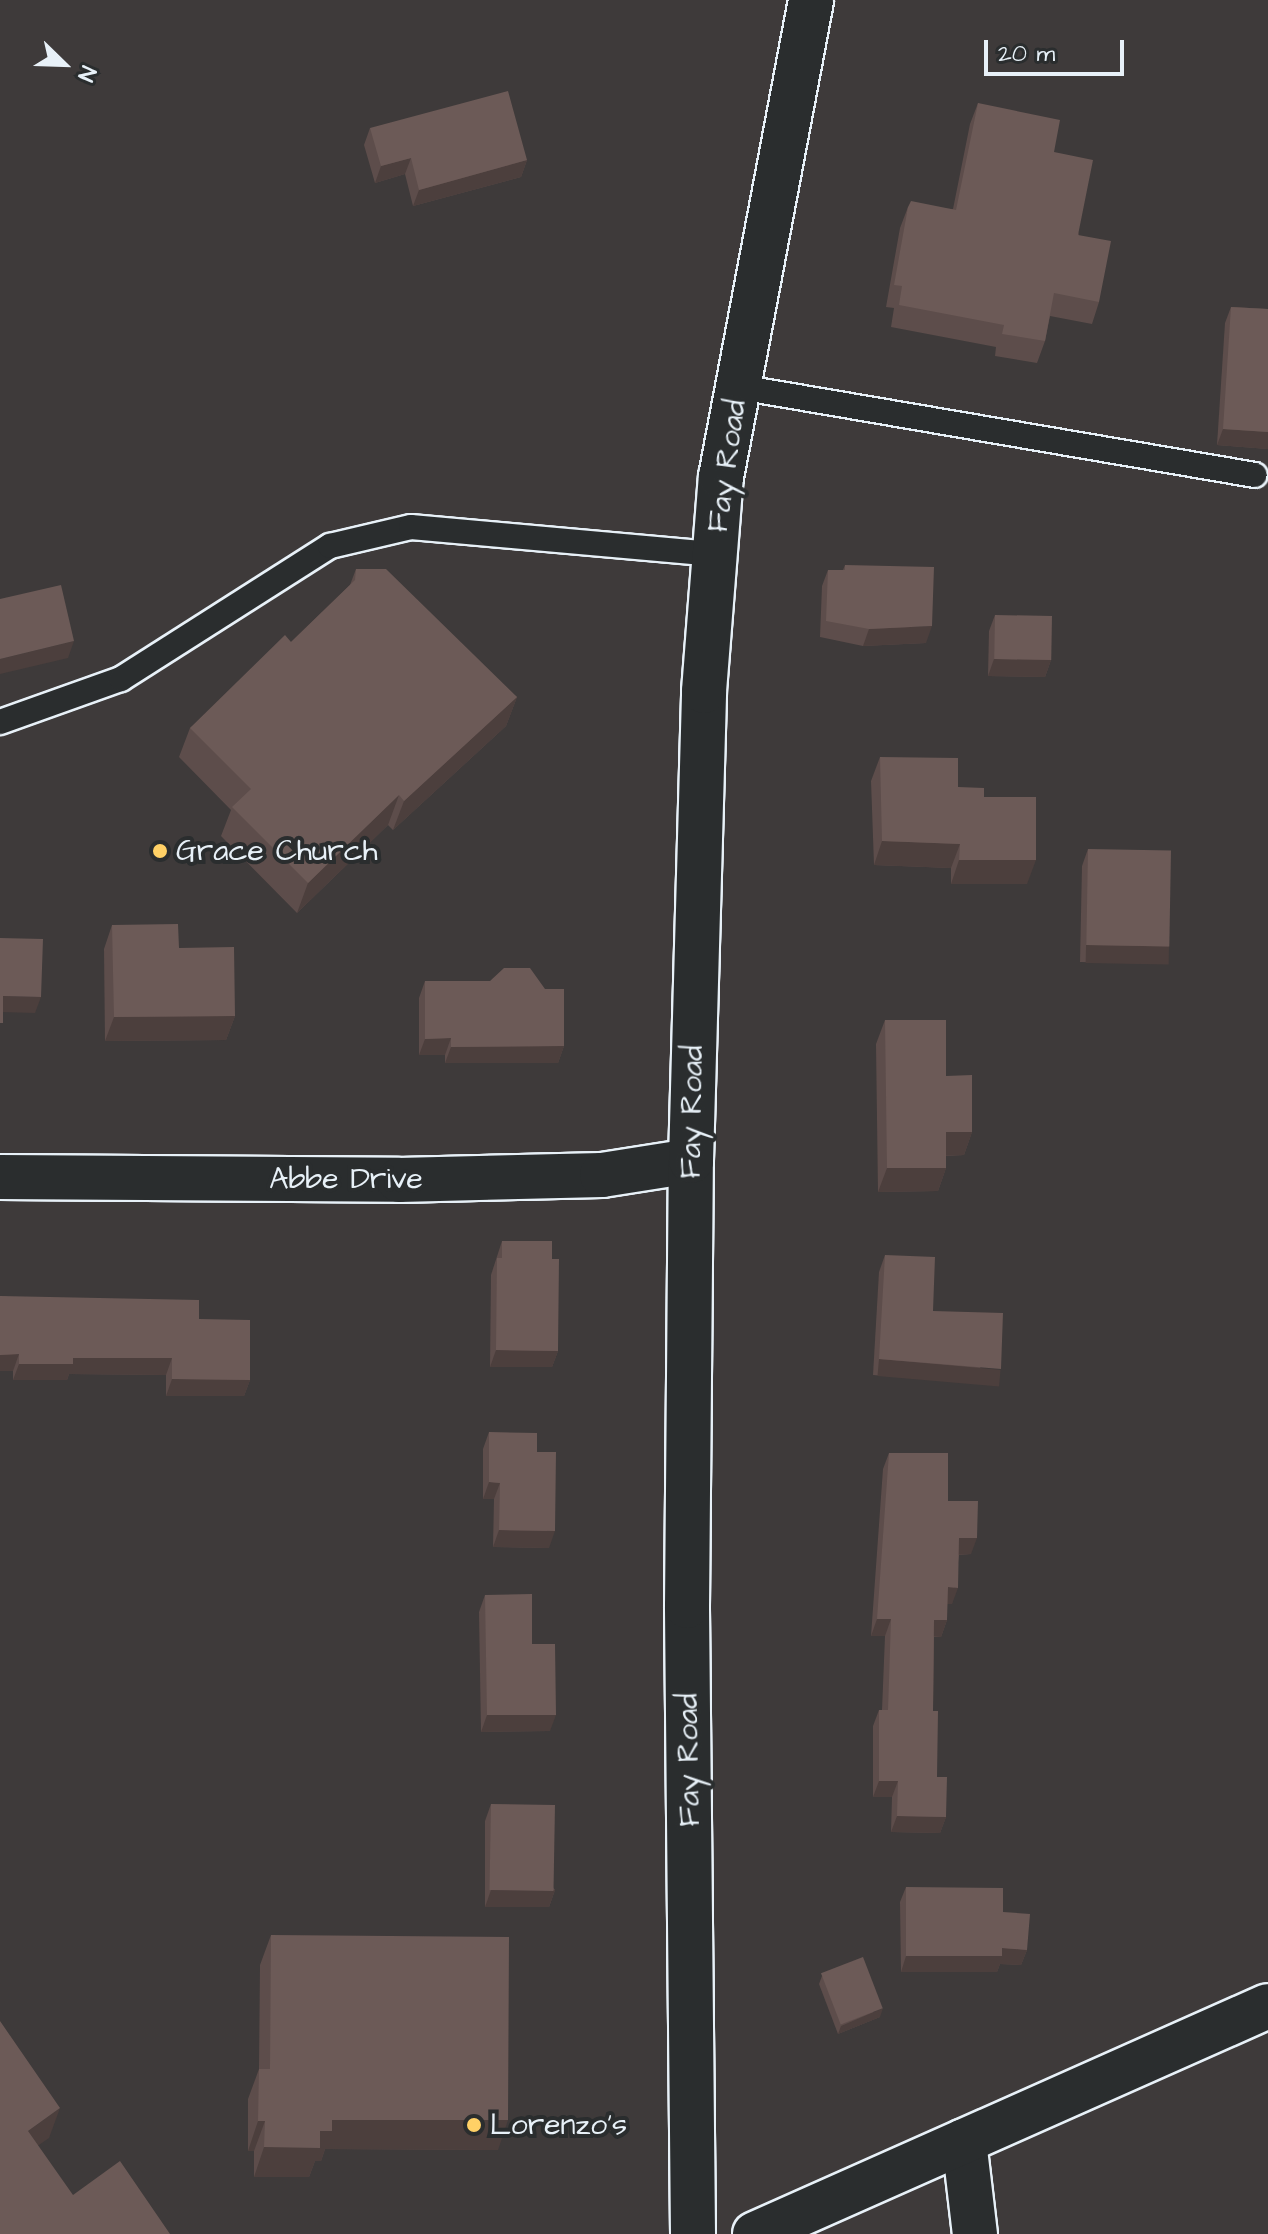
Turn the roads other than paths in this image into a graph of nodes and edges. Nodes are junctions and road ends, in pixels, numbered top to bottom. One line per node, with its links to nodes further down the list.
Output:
1 (811, 0): 2 (street, Fay Road)
2 (739, 387): 3 (lane); 4 (street, Fay Road)
3 (1255, 475)
4 (715, 554): 5 (lane); 6 (street, Fay Road)
5 (0, 722)
6 (691, 1161): 7 (street, Abbe Drive); 10 (street, Fay Road)
7 (0, 1177)
8 (1268, 2006): 9 (street)
9 (964, 2141): 11 (street); 12 (street)
10 (693, 2234)
11 (755, 2234)
12 (975, 2234)

